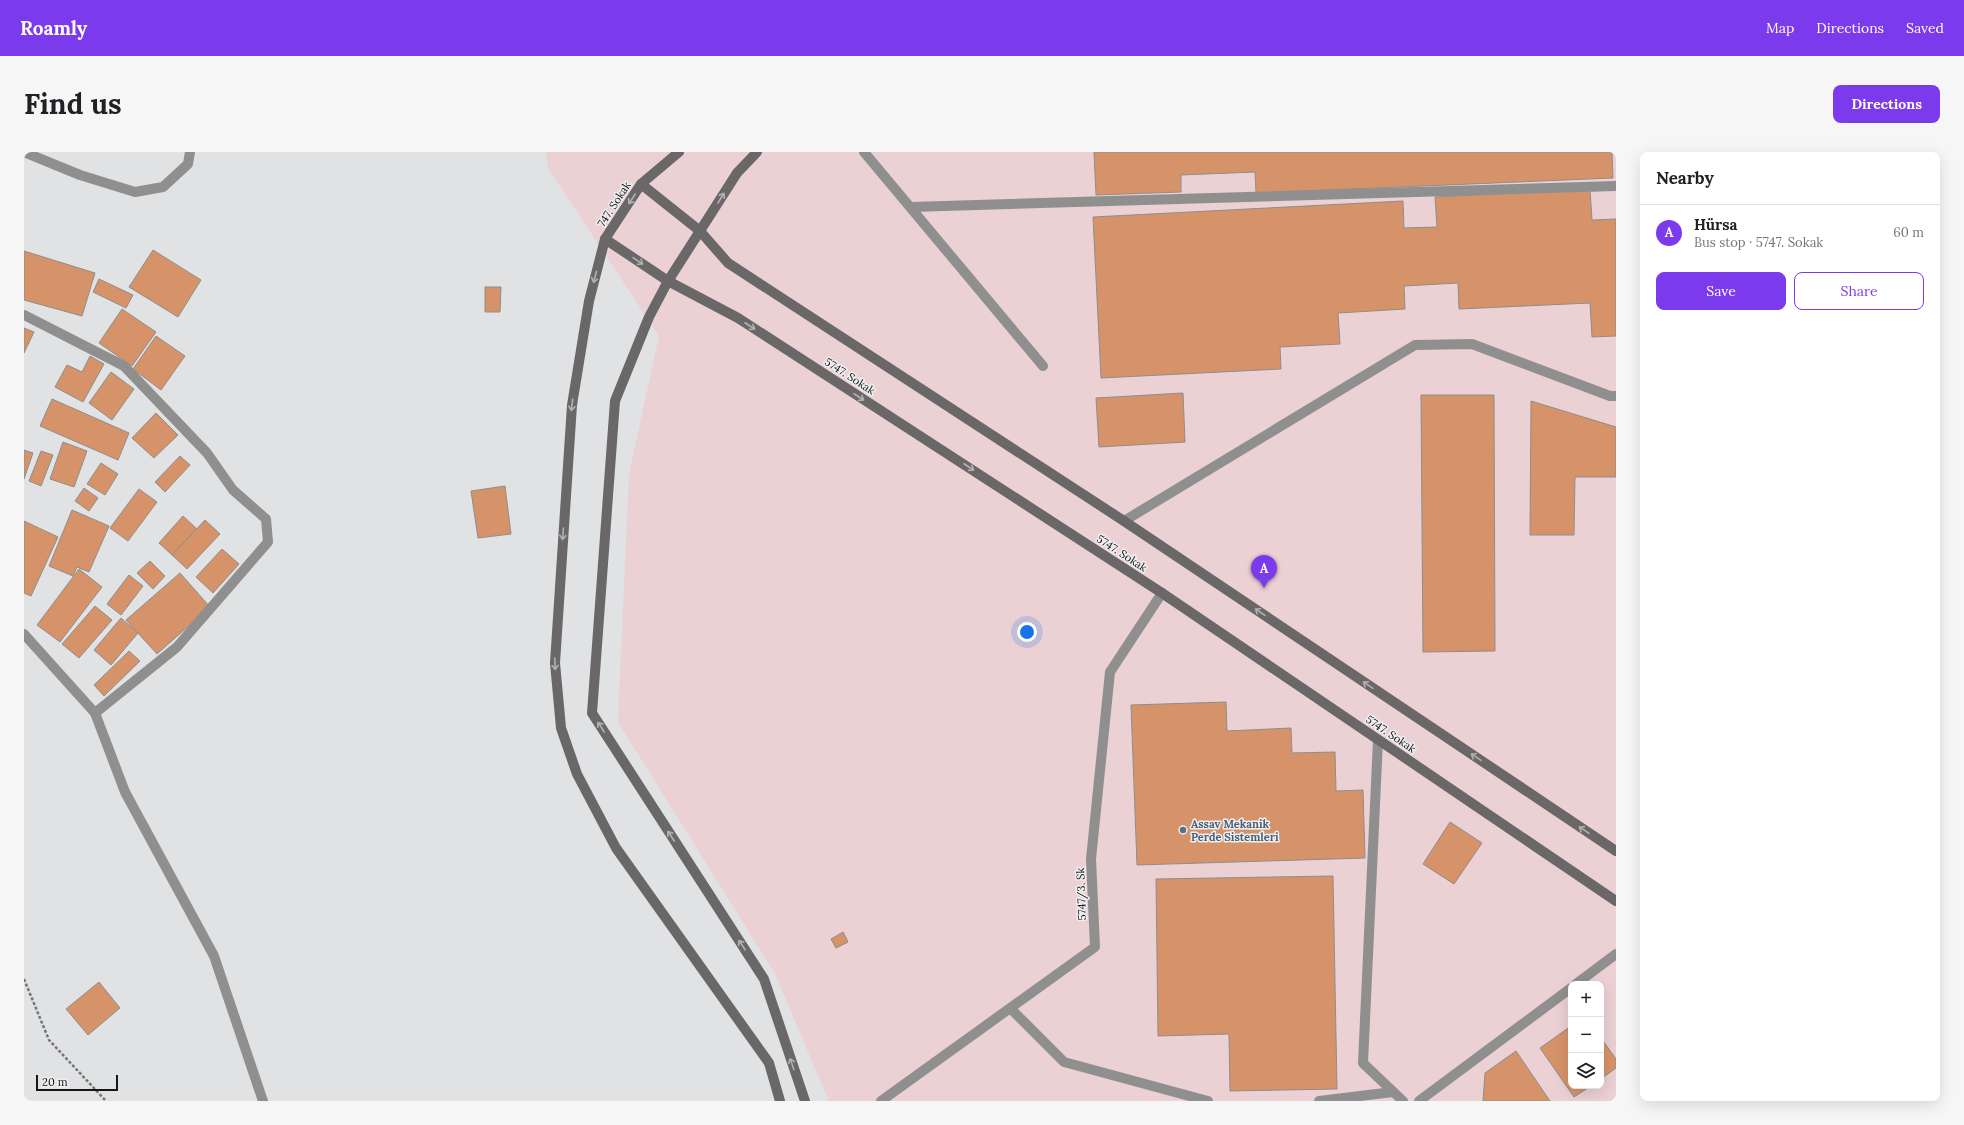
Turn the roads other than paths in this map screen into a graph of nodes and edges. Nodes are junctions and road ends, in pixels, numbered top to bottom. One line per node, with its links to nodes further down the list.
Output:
1 (24, 152): 2 (street)
2 (190, 152)
3 (679, 152): 6 (main road, 747. Sokak)
4 (756, 152): 9 (main road, one-way to 4)
5 (864, 152): 8 (street)
6 (641, 184): 9 (main road); 10 (main road, 747. Sokak, one-way to 10)
7 (1616, 186): 8 (street)
8 (911, 208): 13 (street)
9 (700, 231): 11 (main road); 15 (main road)
10 (605, 239): 11 (main road, 5747. Sokak, one-way to 11); 28 (main road, 747. Sokak, one-way to 28)
11 (668, 281): 16 (main road, 5747. Sokak, one-way to 16); 29 (main road, one-way to 11)
12 (24, 315): 18 (street)
13 (1043, 366)
14 (1616, 396): 15 (street)
15 (1124, 521): 20 (main road, one-way to 15)
16 (1162, 593): 19 (main road, 5747. Sokak); 25 (street, 5747/3. Sk)
17 (24, 634): 18 (street)
18 (95, 713): 27 (street)
19 (1378, 740): 21 (main road, 5747. Sokak); 26 (street)
20 (1616, 851)
21 (1616, 901)
22 (1616, 954): 23 (street)
23 (1580, 981)
24 (1568, 990): 34 (street)
25 (1011, 1009): 30 (street, 5747/3. Sk); 31 (street)
26 (1393, 1092): 32 (street); 33 (street)
27 (264, 1101)
28 (780, 1101)
29 (805, 1101)
30 (881, 1101)
31 (1208, 1101)
32 (1319, 1101)
33 (1403, 1101)
34 (1420, 1101)

